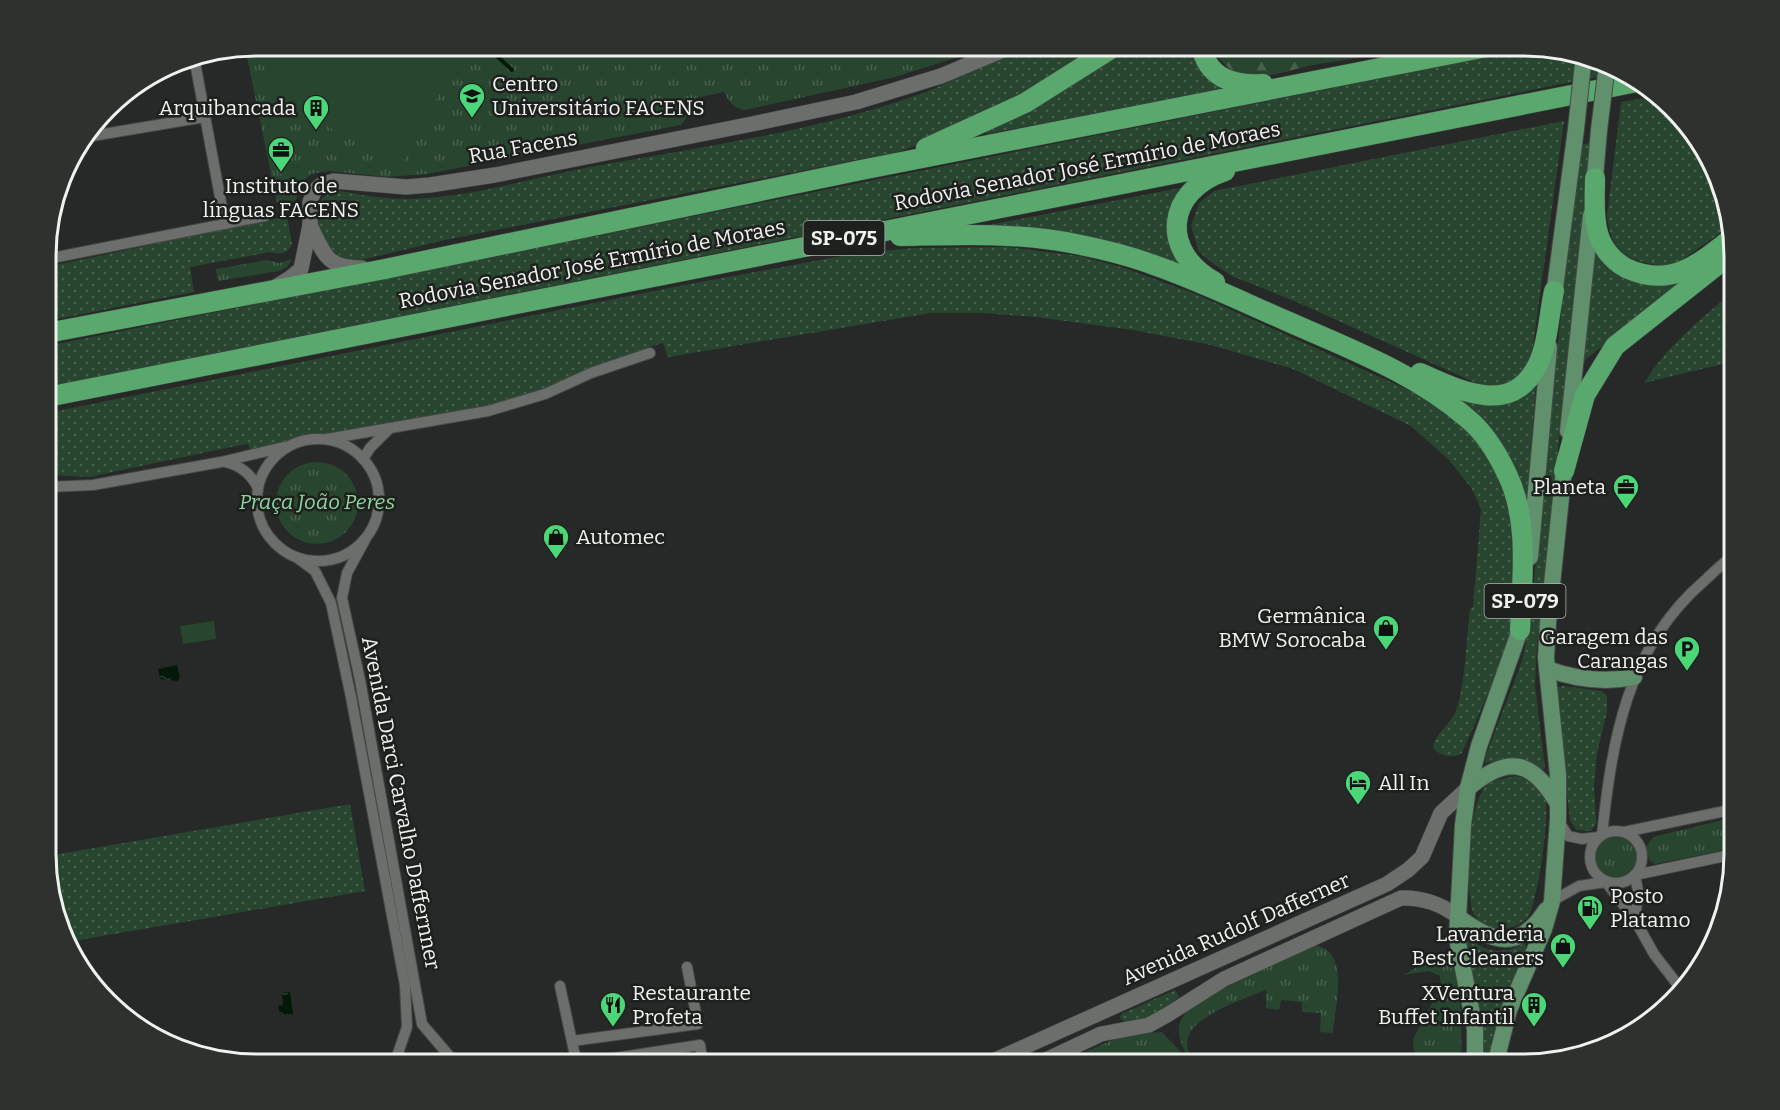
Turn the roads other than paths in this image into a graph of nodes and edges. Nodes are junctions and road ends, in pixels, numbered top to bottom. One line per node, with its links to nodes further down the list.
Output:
1 (989, 56): 17 (main road, Rua Facens)
2 (1100, 56): 13 (highway)
3 (1204, 56): 8 (highway)
4 (1442, 56): 8 (highway, Rodovia Senador José Ermírio de Moraes)
5 (1583, 64): 23 (main road, SP-079, bridge)
6 (195, 65): 10 (street)
7 (1605, 73): 14 (main road, SP-079, bridge)
8 (1328, 79): 13 (highway, Rodovia Senador José Ermírio de Moraes)
9 (1627, 84): 12 (highway, Rodovia Senador José Ermírio de Moraes / SP-075)
10 (205, 117): 11 (street); 16 (street)
11 (96, 135)
12 (1285, 153): 18 (highway, Rodovia Senador José Ermírio de Moraes / SP-075); 23 (highway)
13 (861, 170): 22 (highway, Rodovia Senador José Ermírio de Moraes)
14 (1595, 178): 19 (highway); 33 (main road, SP-079)
15 (265, 216): 16 (street)
16 (225, 224): 20 (street)
17 (310, 225): 22 (main road); 24 (main road, Rua Facens)
18 (846, 237): 27 (highway, Rodovia Senador José Ermírio de Moraes / SP-075); 39 (highway)
19 (1724, 244)
20 (56, 257)
21 (1724, 258): 33 (highway)
22 (385, 268): 24 (highway, Rodovia Senador José Ermírio de Moraes)
23 (1554, 291): 39 (main road, SP-079)
24 (258, 293): 25 (highway, Rodovia Senador José Ermírio de Moraes)
25 (56, 331)
26 (650, 353): 28 (street)
27 (56, 395)
28 (389, 429): 29 (street); 31 (street)
29 (319, 440): 30 (street); 31 (street)
30 (290, 446): 32 (street); 35 (street)
31 (363, 459): 36 (street)
32 (221, 462): 34 (street); 35 (street)
33 (1564, 471): 40 (main road, SP-079)
34 (56, 486)
35 (258, 488): 37 (street)
36 (365, 540): 37 (street); 42 (street, Avenida Darci Carvalho Daffernner)
37 (296, 557): 42 (street, Avenida Darci Carvalho Daffernner)
38 (1724, 564): 41 (street)
39 (1520, 630): 43 (main road, SP-079)
40 (1547, 669): 41 (main road); 45 (main road, SP-079)
41 (1634, 677): 47 (street)
42 (367, 751): 64 (street, Avenida Darci Carvalho Daffernner); 65 (street, Avenida Darci Carvalho Daffernner)
43 (1468, 788): 45 (main road); 51 (main road, SP-079); 57 (main road, Avenida Rudolf Dafferner)
44 (1724, 810): 46 (street)
45 (1558, 812): 47 (street); 52 (main road, SP-079)
46 (1624, 832): 47 (street); 49 (street)
47 (1600, 836): 50 (street)
48 (1724, 856): 49 (street)
49 (1635, 875): 50 (street); 54 (street)
50 (1606, 882): 52 (street); 54 (street)
51 (1459, 898): 53 (main road, SP-079); 55 (main road)
52 (1552, 901): 55 (main road); 72 (main road, SP-079)
53 (1458, 917): 55 (main road); 61 (main road, Avenida Rudolf Dafferner); 71 (main road, SP-079)
54 (1635, 920): 58 (street)
55 (1472, 927)
56 (687, 967): 63 (street)
57 (1175, 979): 60 (main road, Avenida Rudolf Dafferner); 61 (main road)
58 (1677, 983)
59 (560, 986): 63 (street)
60 (1117, 1005): 62 (main road); 69 (main road, Avenida Rudolf Dafferner)
61 (1179, 1007): 62 (main road, Avenida Rudolf Dafferner)
62 (1130, 1029): 70 (main road, Avenida Rudolf Dafferner)
63 (572, 1041): 66 (street)
64 (398, 1054)
65 (448, 1054)
66 (575, 1054)
67 (642, 1054): 68 (street)
68 (701, 1054)
69 (1008, 1054)
70 (1058, 1054)
71 (1475, 1054)
72 (1498, 1054)

